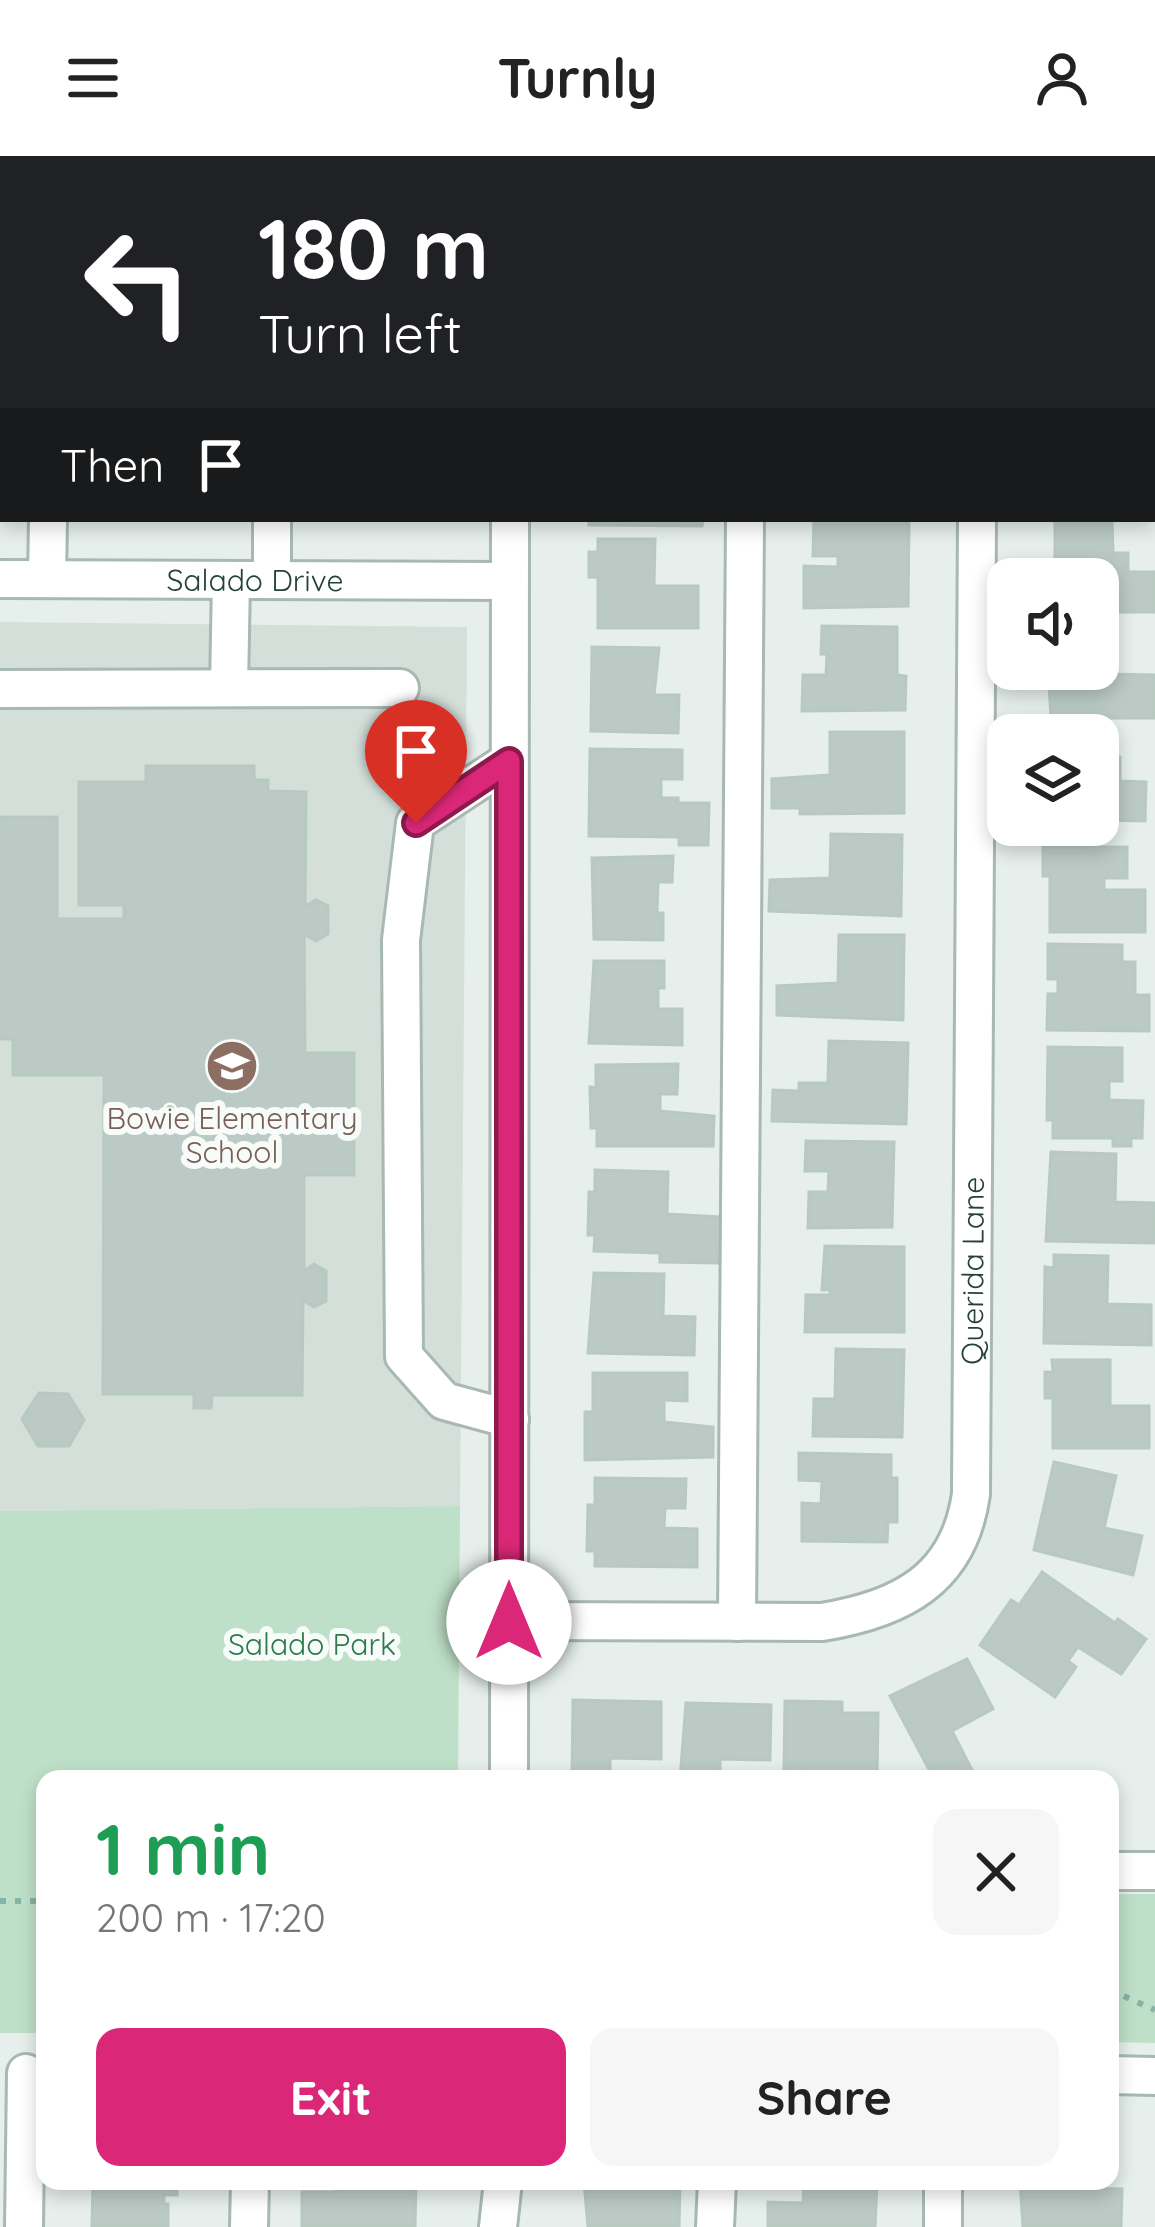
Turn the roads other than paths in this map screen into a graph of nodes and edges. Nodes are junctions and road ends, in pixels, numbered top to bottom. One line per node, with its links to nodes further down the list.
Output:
1 (47, 522): 7 (street)
2 (272, 522): 9 (street)
3 (510, 522): 10 (street)
4 (745, 522): 17 (street)
5 (977, 522): 17 (street, Querida Lane)
6 (0, 579): 7 (street, Salado Drive)
7 (47, 579): 8 (street, Salado Drive)
8 (231, 580): 9 (street, Salado Drive); 12 (street)
9 (272, 580): 10 (street, Salado Drive)
10 (509, 581): 14 (street)
11 (0, 688): 12 (street)
12 (229, 688): 13 (street)
13 (400, 688)
14 (509, 761): 15 (street); 15 (street)
15 (510, 1419): 16 (street)
16 (509, 1622): 17 (street, Querida Lane); 18 (street)
17 (737, 1622)
18 (508, 1770)
19 (1119, 1871): 20 (street)
20 (1155, 1871)
21 (24, 2072): 28 (street)
22 (1119, 2075): 23 (street)
23 (1155, 2076)
24 (250, 2190): 29 (street)
25 (502, 2190): 30 (street)
26 (717, 2190): 31 (street)
27 (944, 2190): 32 (street)
28 (24, 2227)
29 (249, 2227)
30 (498, 2227)
31 (715, 2227)
32 (943, 2227)

